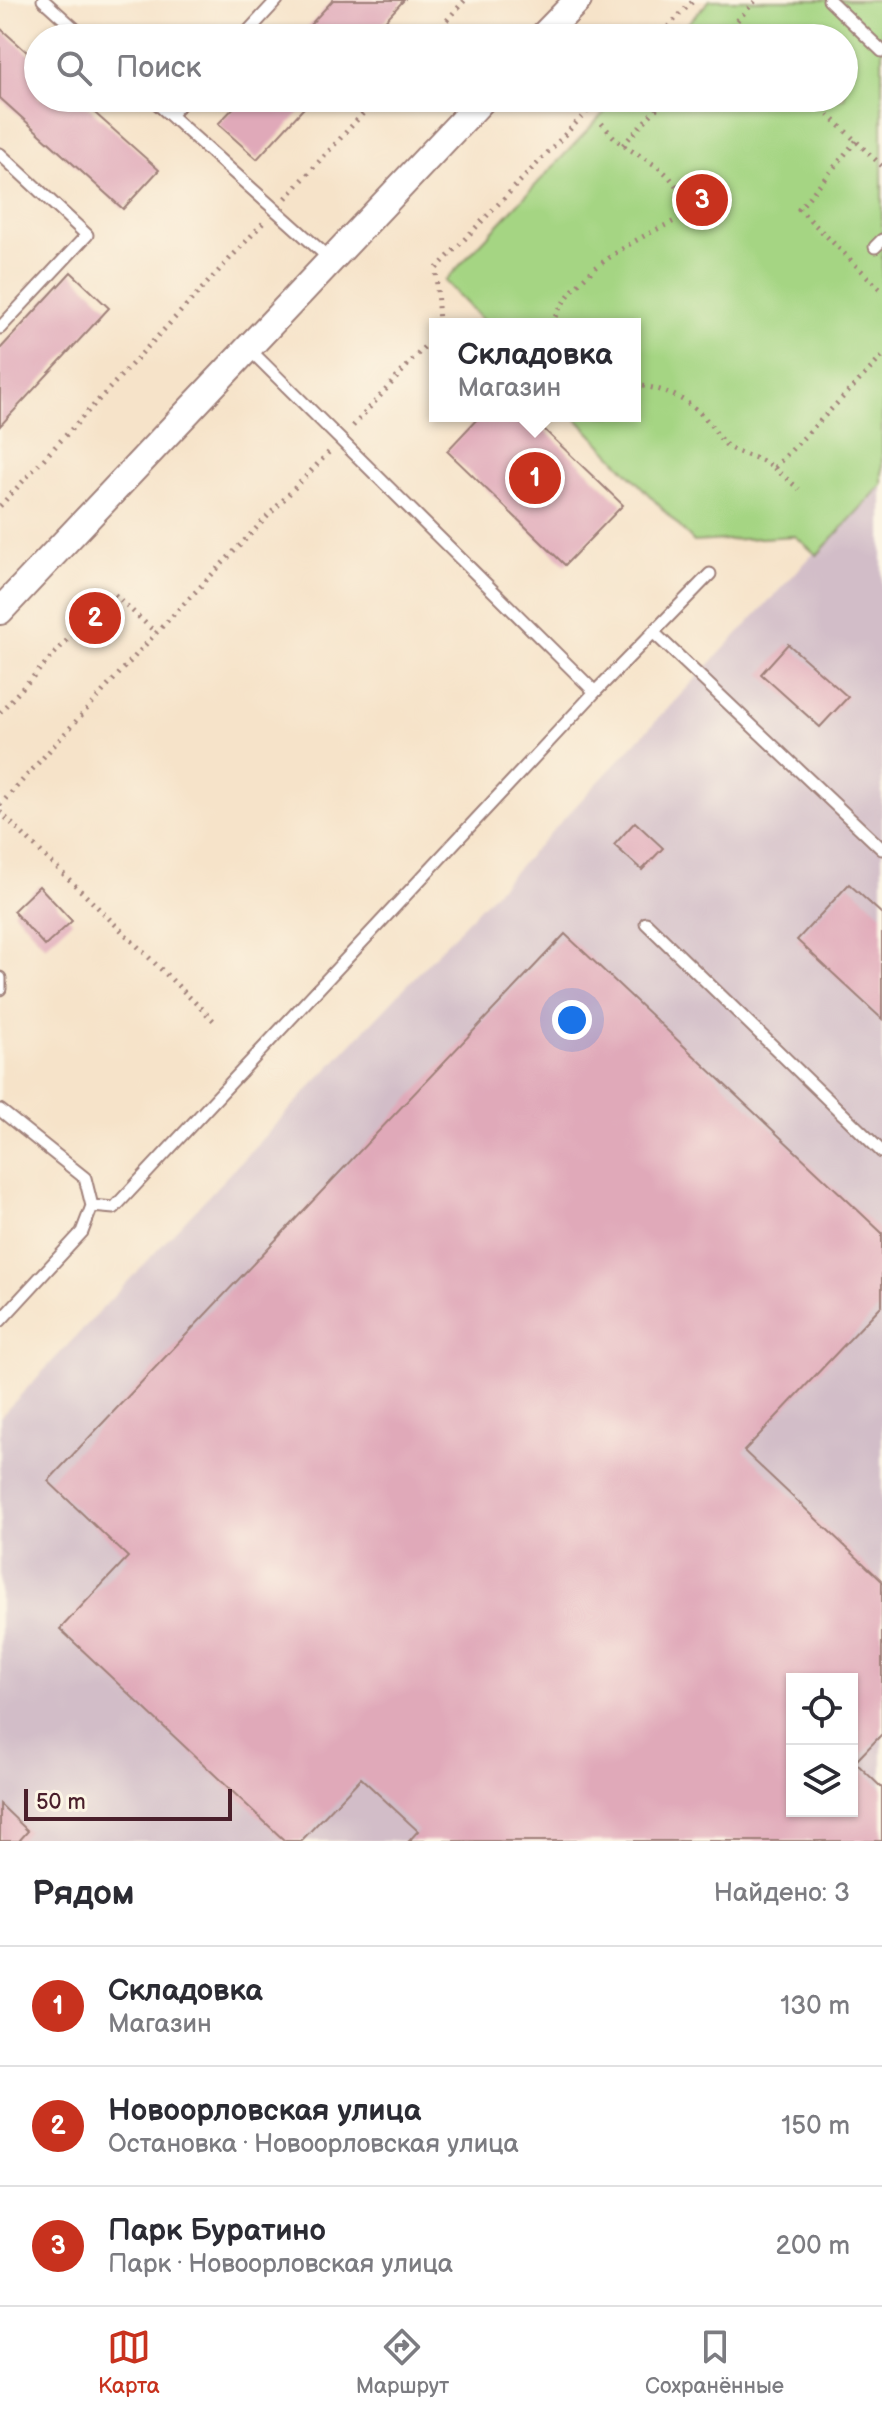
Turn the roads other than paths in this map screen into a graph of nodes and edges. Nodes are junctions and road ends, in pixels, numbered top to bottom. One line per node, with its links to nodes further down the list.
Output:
1 (43, 0): 5 (lane)
2 (277, 0): 6 (lane)
3 (578, 0): 7 (street)
4 (829, 0): 8 (lane)
5 (70, 24)
6 (255, 24)
7 (555, 24)
8 (854, 24)
9 (858, 28): 10 (lane)
10 (882, 51)
11 (167, 112): 14 (lane)
12 (173, 112): 14 (lane)
13 (471, 112): 16 (street)
14 (170, 115): 16 (lane)
15 (0, 154): 17 (lane)
16 (331, 260): 18 (street)
17 (0, 328)
18 (247, 348): 20 (street); 22 (lane)
19 (710, 574): 21 (lane)
20 (0, 611)
21 (653, 632): 22 (lane); 23 (lane)
22 (595, 692): 29 (lane)
23 (882, 849)
24 (646, 923): 28 (lane)
25 (0, 978): 26 (lane)
26 (0, 989)
27 (0, 1110): 29 (lane)
28 (882, 1152)
29 (92, 1206): 30 (lane)
30 (0, 1321)

